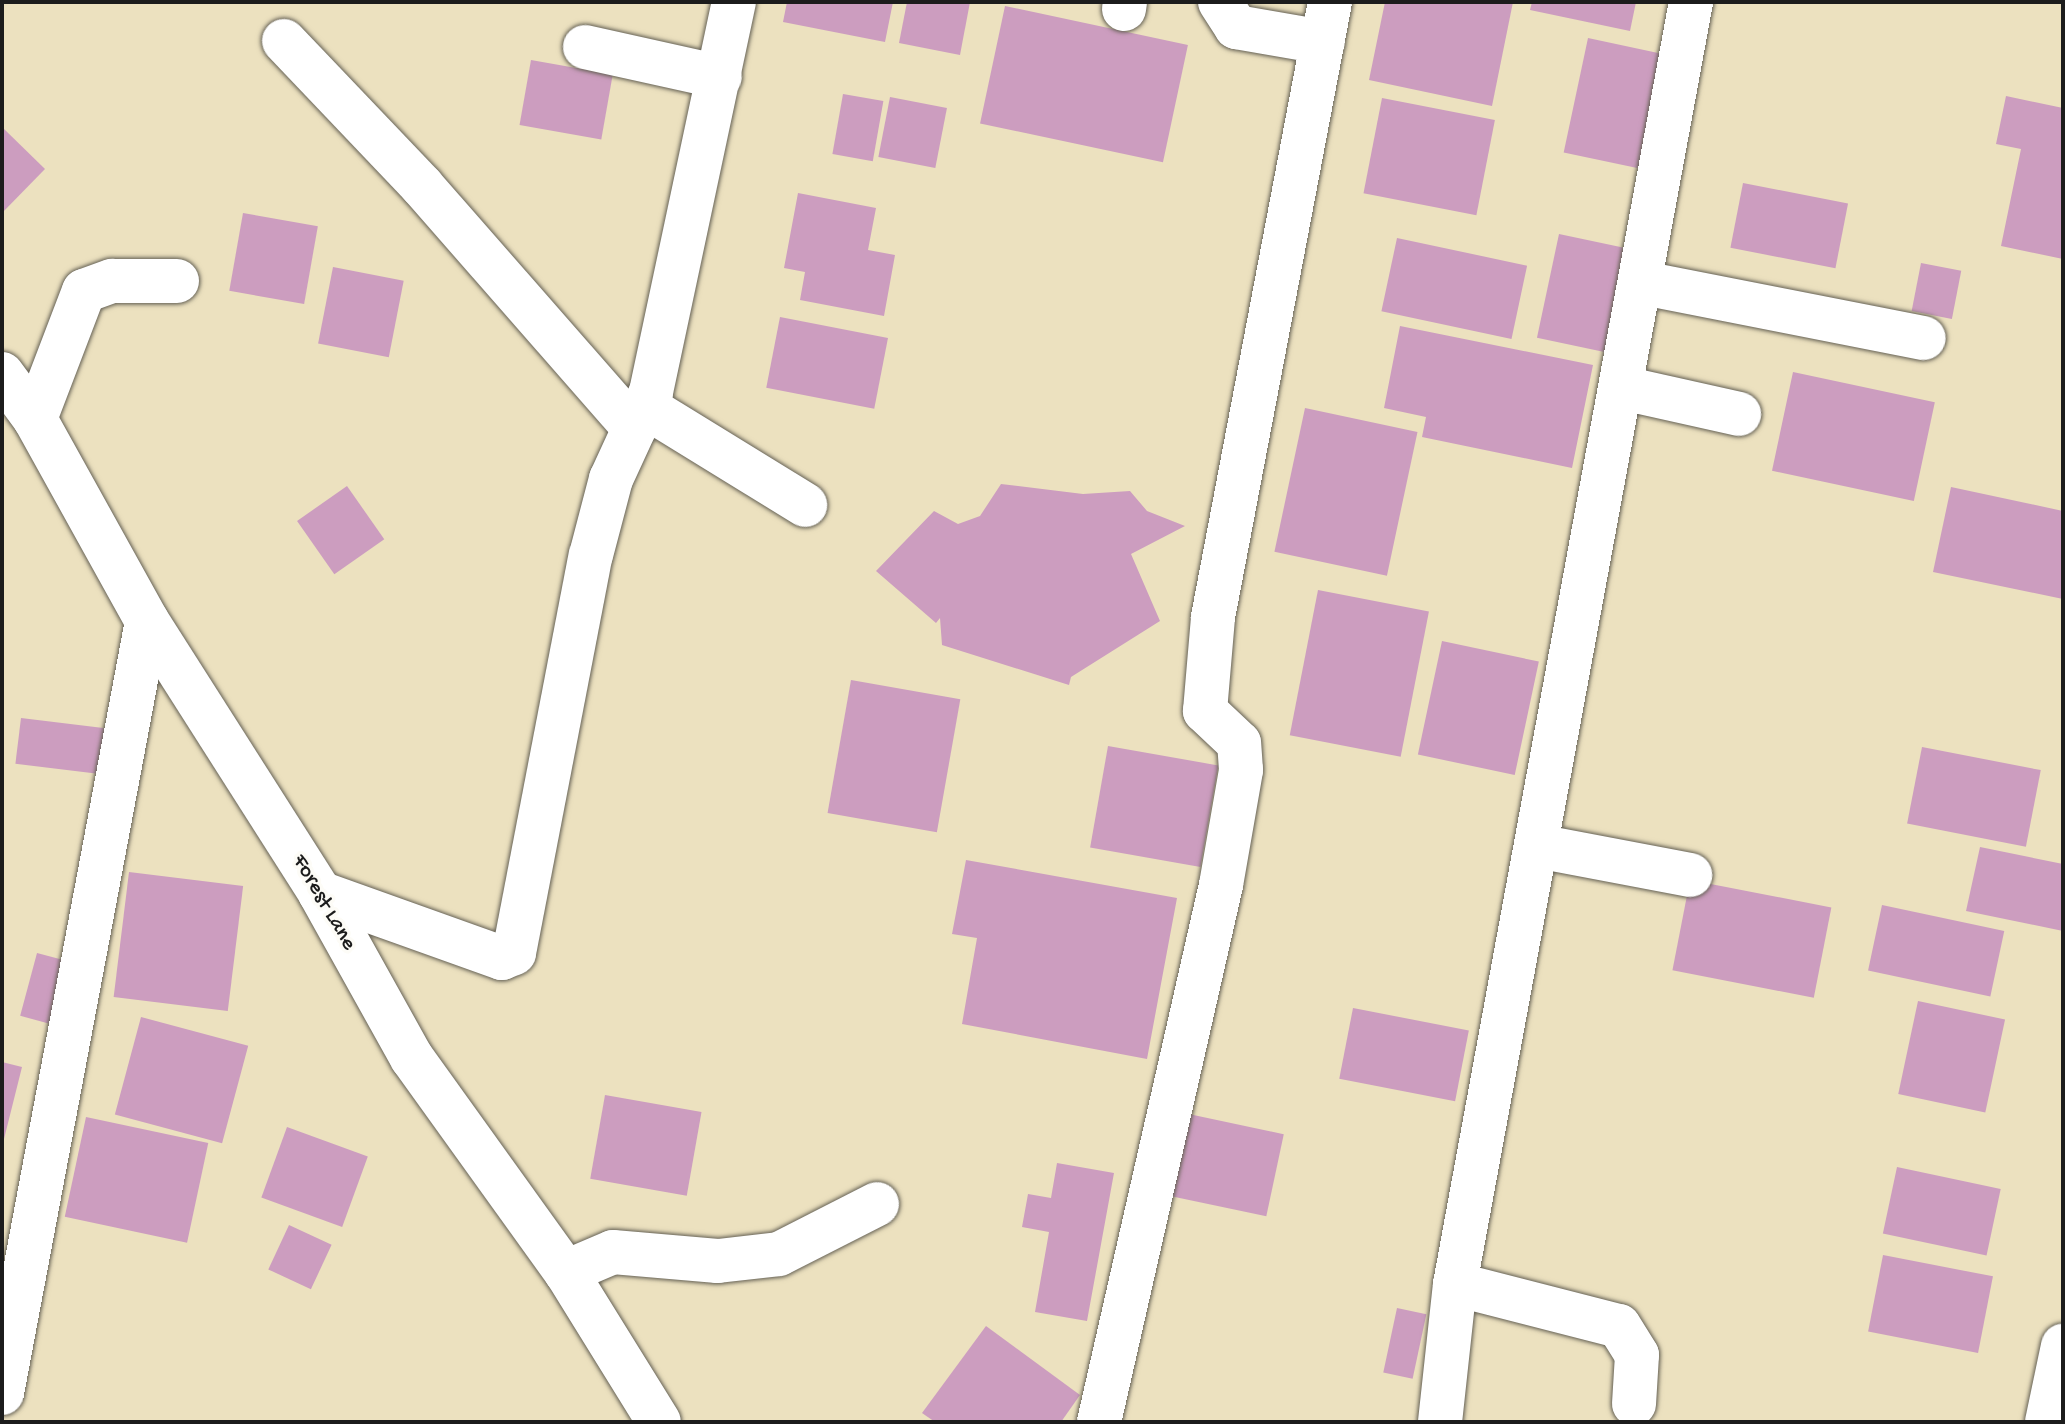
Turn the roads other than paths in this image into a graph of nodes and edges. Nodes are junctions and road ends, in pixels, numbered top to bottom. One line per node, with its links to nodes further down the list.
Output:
1 (734, 2): 7 (street)
2 (1220, 2): 4 (street)
3 (1691, 2): 9 (street)
4 (1326, 22): 28 (street)
5 (284, 41): 14 (street)
6 (585, 47): 7 (street)
7 (720, 77): 14 (street)
8 (177, 281): 15 (street)
9 (1643, 283): 10 (street); 12 (street)
10 (1924, 338)
11 (2, 374): 15 (street, Forest Lane)
12 (1623, 388): 13 (street); 18 (street)
13 (1739, 414)
14 (640, 417): 16 (street); 20 (street)
15 (35, 419): 17 (street, Forest Lane)
16 (805, 505)
17 (147, 621): 20 (street, Forest Lane); 25 (street)
18 (1537, 846): 19 (street); 23 (street)
19 (1690, 875)
20 (320, 893): 22 (street, Forest Lane)
21 (877, 1204): 22 (street)
22 (566, 1272): 27 (street, Forest Lane)
23 (1455, 1284): 26 (street); 29 (street)
24 (2063, 1346): 30 (street)
25 (2, 1393)
26 (1634, 1404)
27 (659, 1422)
28 (1099, 1422)
29 (1440, 1422)
30 (2047, 1422)

